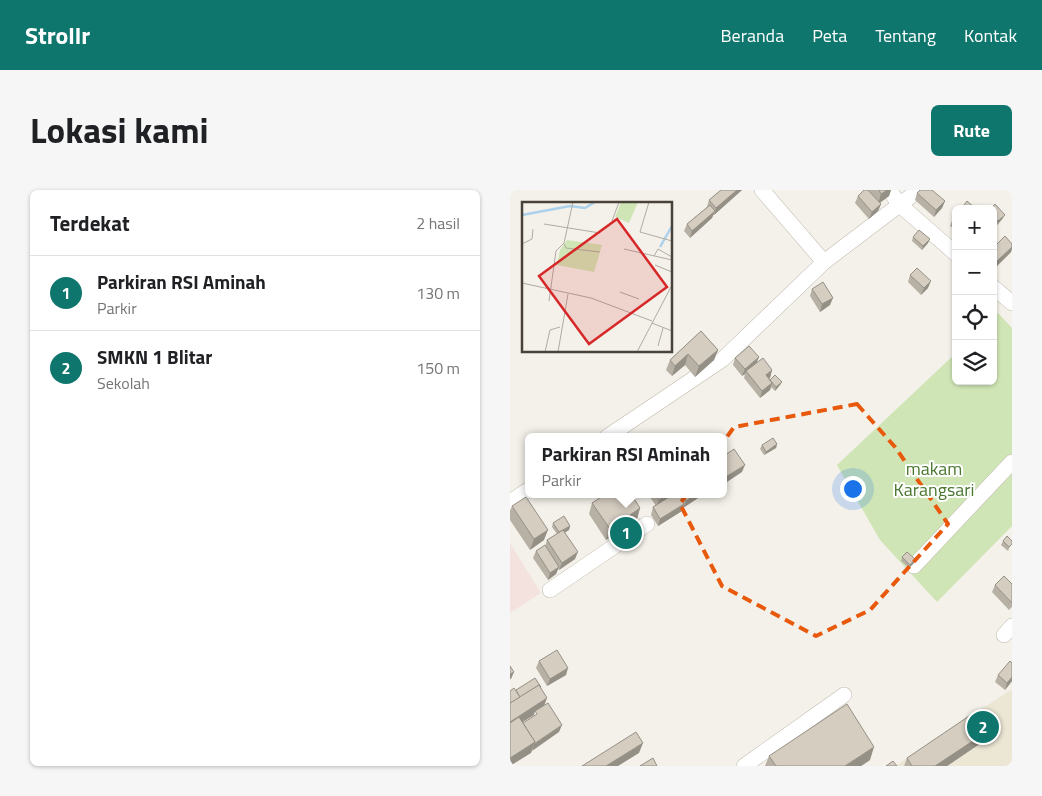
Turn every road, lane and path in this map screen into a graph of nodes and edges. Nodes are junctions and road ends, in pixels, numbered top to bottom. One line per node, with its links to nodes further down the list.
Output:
1 (762, 190): 6 (street)
2 (889, 190): 4 (street)
3 (919, 190): 4 (street)
4 (900, 205): 5 (street); 6 (street)
5 (952, 250)
6 (824, 262): 9 (street)
7 (997, 291): 8 (street)
8 (1012, 304)
9 (613, 433)
10 (1012, 462): 14 (street)
11 (525, 492): 12 (street)
12 (510, 502)
13 (647, 524): 15 (street)
14 (914, 566)
15 (550, 590)
16 (844, 695): 17 (street)
17 (744, 766)

